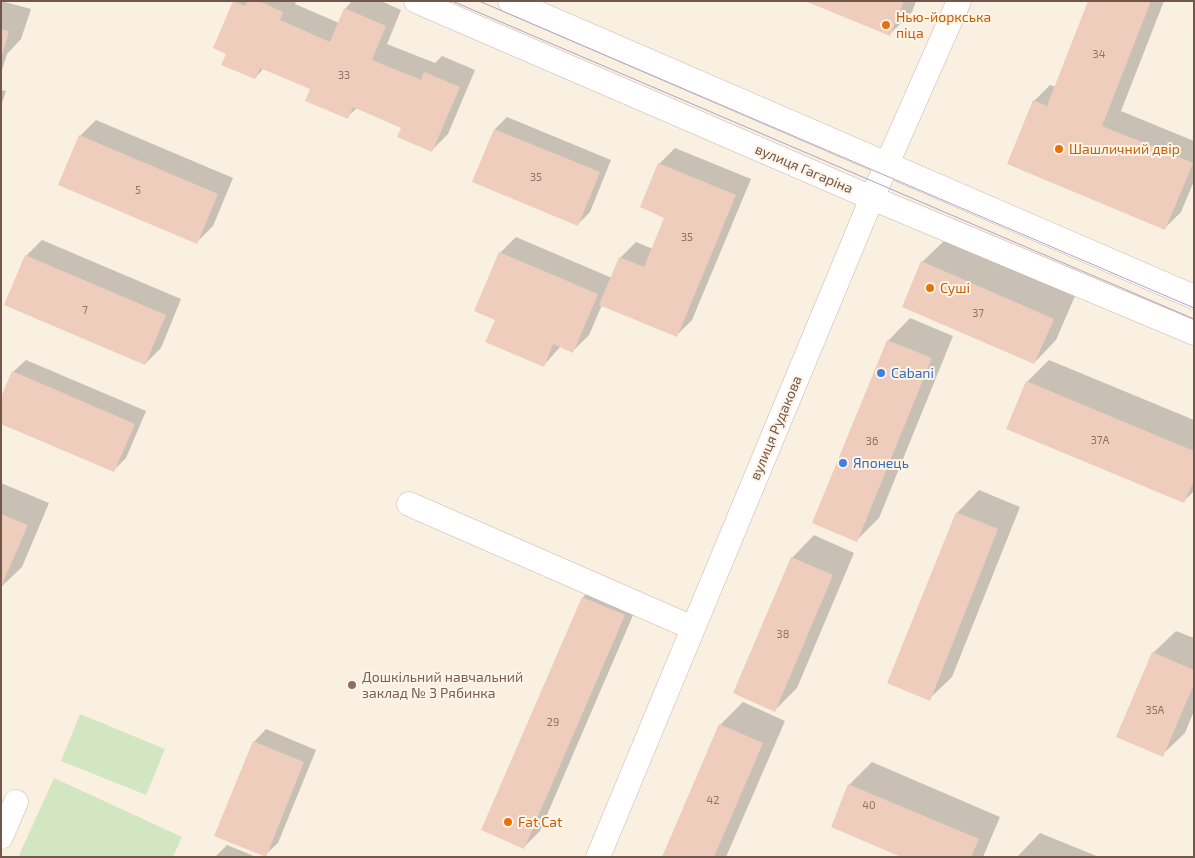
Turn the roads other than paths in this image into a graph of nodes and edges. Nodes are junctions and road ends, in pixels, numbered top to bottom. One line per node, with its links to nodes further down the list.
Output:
1 (416, 1): 5 (street, вулиця Гагаріна)
2 (510, 1): 4 (street)
3 (959, 1): 4 (street, вулиця Рудакова)
4 (887, 164): 5 (street, вулиця Рудакова); 6 (street)
5 (872, 198): 7 (street, вулиця Гагаріна); 9 (street, вулиця Рудакова)
6 (1194, 297)
7 (1194, 333)
8 (409, 504): 9 (street)
9 (693, 628): 12 (street, вулиця Рудакова)
10 (16, 802): 11 (street)
11 (1, 837)
12 (598, 857)

